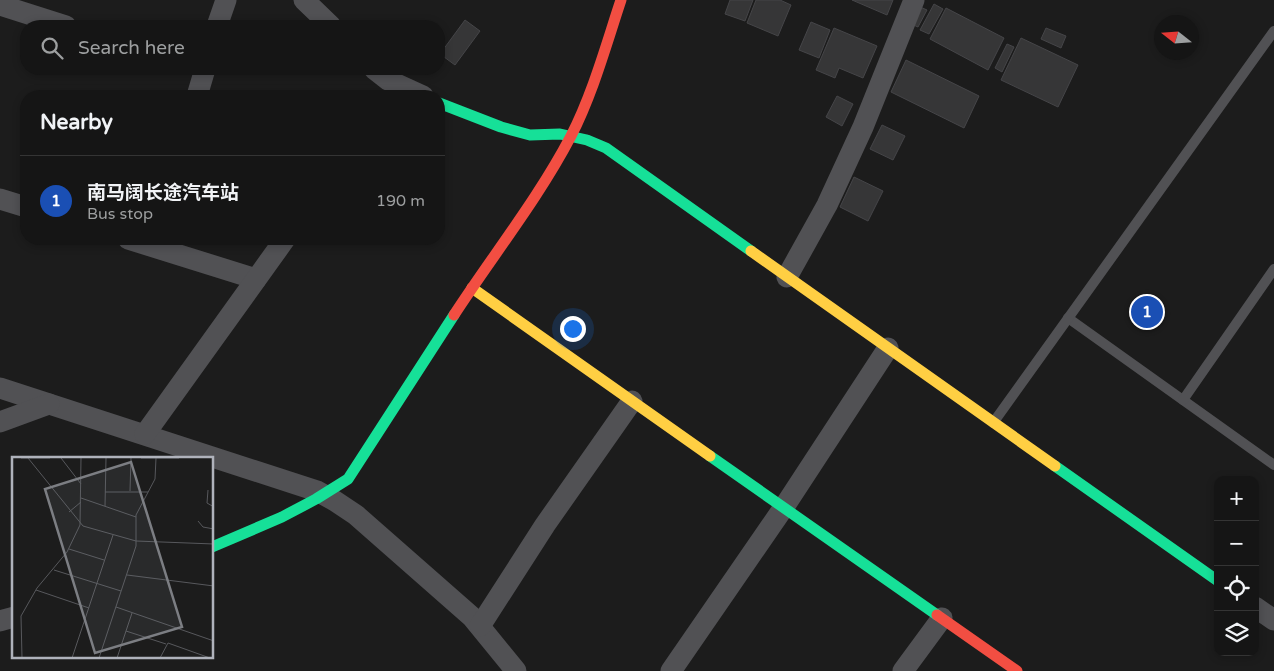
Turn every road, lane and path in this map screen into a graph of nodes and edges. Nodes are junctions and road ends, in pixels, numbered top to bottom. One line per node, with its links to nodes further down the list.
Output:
1 (226, 0): 7 (street)
2 (304, 0): 8 (street)
3 (621, 0): 15 (street)
4 (914, 0): 21 (street)
5 (0, 5): 6 (street)
6 (47, 20)
7 (219, 20)
8 (325, 20)
9 (1274, 32): 24 (lane)
10 (202, 75): 12 (street)
11 (382, 75): 13 (street)
12 (198, 90)
13 (391, 90)
14 (445, 105): 15 (street)
15 (571, 136): 21 (street); 23 (street)
16 (0, 199): 17 (street)
17 (20, 205)
18 (160, 245): 22 (street)
19 (281, 245): 22 (street)
20 (1274, 269): 27 (lane)
21 (787, 277): 25 (street)
22 (256, 279): 32 (street)
23 (472, 288): 28 (street); 37 (street)
24 (1068, 318): 27 (lane); 31 (lane)
25 (888, 348): 31 (street); 38 (street)
26 (0, 388): 29 (street)
27 (1183, 400): 36 (lane)
28 (632, 401): 38 (street); 46 (street)
29 (49, 404): 30 (street); 32 (street)
30 (0, 422)
31 (993, 423): 40 (street)
32 (145, 434): 33 (street)
33 (175, 451): 34 (street)
34 (196, 457)
35 (214, 462): 37 (street)
36 (1274, 466)
37 (325, 495): 39 (street); 46 (street)
38 (784, 507): 43 (street); 48 (street)
39 (214, 542)
40 (1214, 578)
41 (1259, 610): 44 (street)
42 (12, 617): 45 (street)
43 (942, 618): 49 (street); 50 (street)
44 (1274, 620)
45 (0, 621)
46 (480, 626): 47 (street)
47 (516, 671)
48 (671, 671)
49 (903, 671)
50 (1017, 671)

